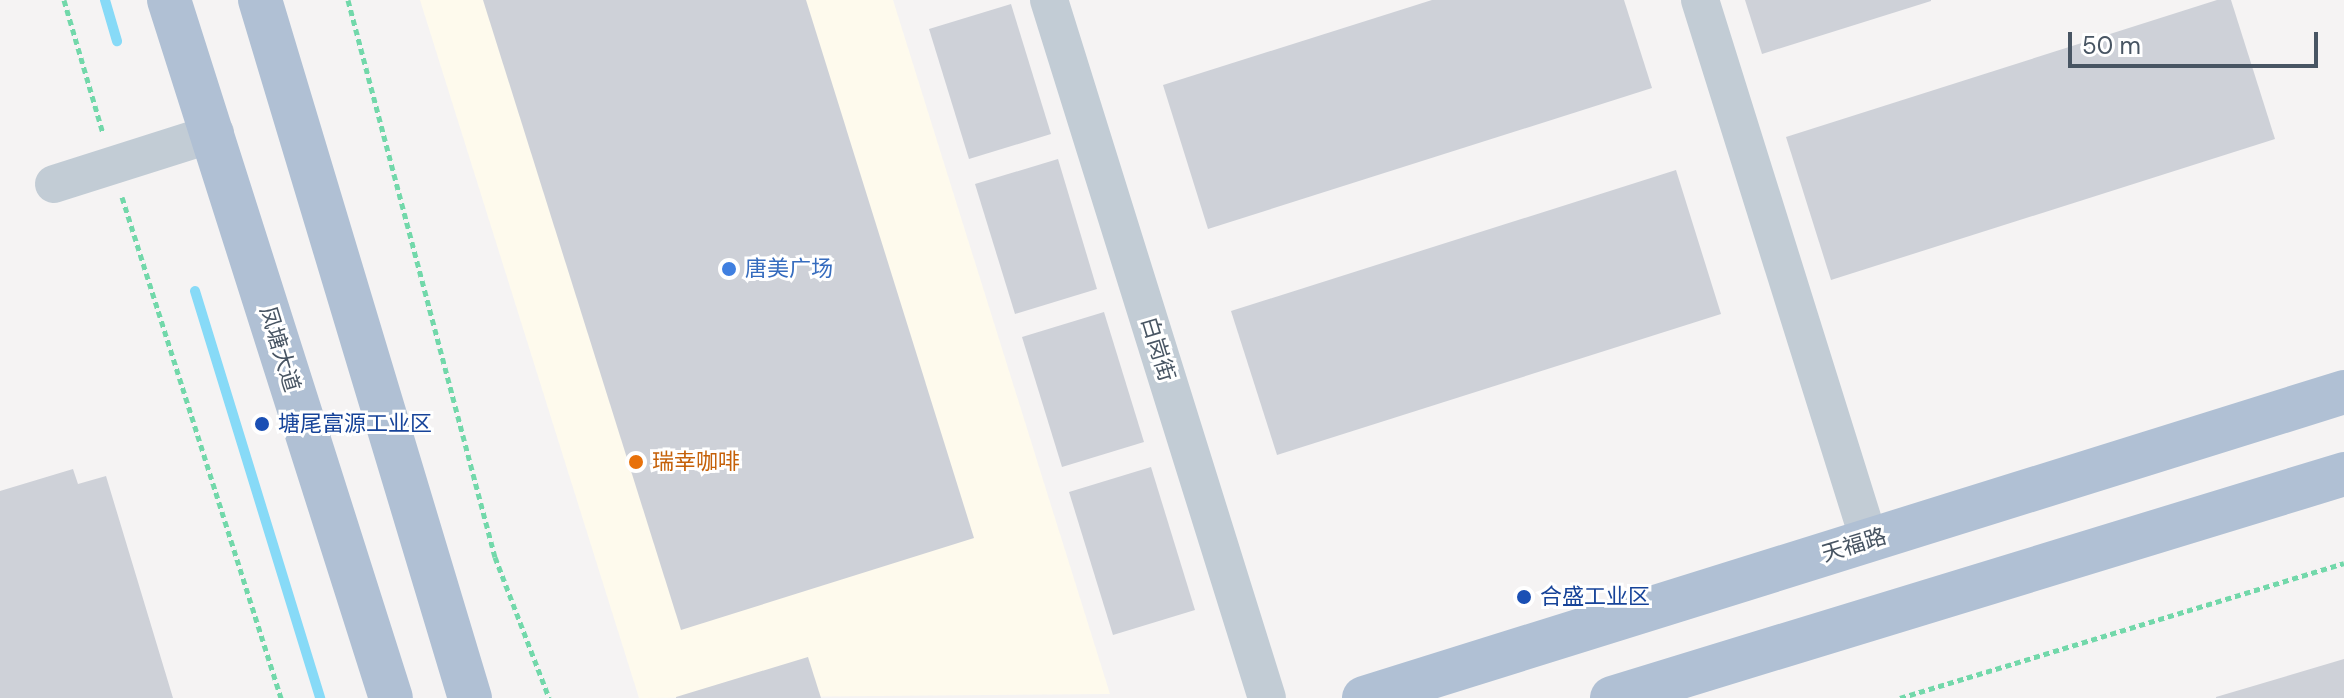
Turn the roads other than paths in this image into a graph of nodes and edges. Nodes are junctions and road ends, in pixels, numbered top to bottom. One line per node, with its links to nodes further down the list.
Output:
1 (169, 0): 5 (main road, 凤塘大道)
2 (260, 0): 11 (main road)
3 (1049, 0): 12 (street, 白岗街)
4 (1700, 0): 9 (street)
5 (215, 133): 6 (street); 10 (main road, 凤塘大道)
6 (54, 184)
7 (2344, 392): 9 (main road, 天福路)
8 (2344, 474): 14 (main road)
9 (1869, 540): 13 (main road, 天福路)
10 (391, 698)
11 (470, 698)
12 (1267, 698)
13 (1364, 698)
14 (1612, 698)

